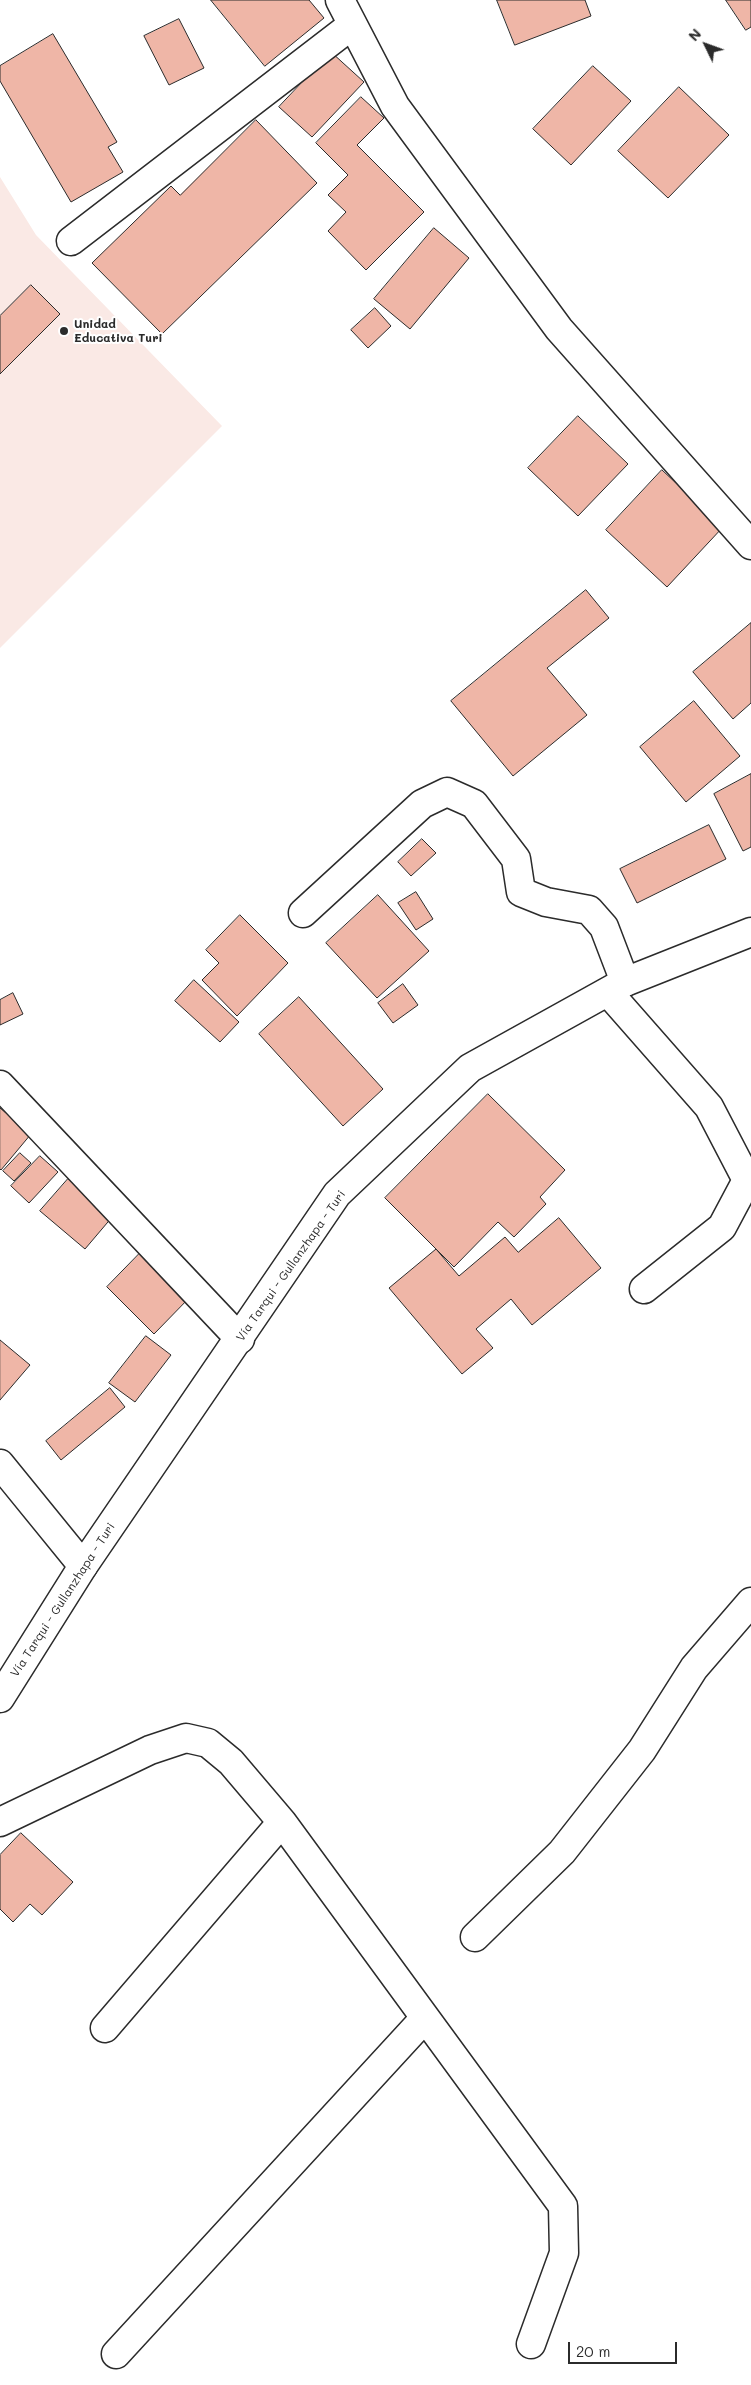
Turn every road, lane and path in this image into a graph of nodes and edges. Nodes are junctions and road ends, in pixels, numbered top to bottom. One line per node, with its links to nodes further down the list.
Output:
1 (340, 0): 2 (street)
2 (352, 25): 3 (street); 4 (street)
3 (70, 241)
4 (751, 545)
5 (303, 913): 7 (street)
6 (751, 932): 7 (street, Vía Tarqui - Gullanzhapa - Turi)
7 (616, 987): 9 (street); 10 (street, Vía Tarqui - Gullanzhapa - Turi)
8 (0, 1085): 10 (street)
9 (644, 1289)
10 (240, 1339): 12 (street, Vía Tarqui - Gullanzhapa - Turi)
11 (0, 1464): 12 (street)
12 (83, 1566): 14 (street, Vía Tarqui - Gullanzhapa - Turi)
13 (751, 1602): 17 (street)
14 (0, 1698)
15 (0, 1822): 16 (street)
16 (282, 1822): 18 (street); 19 (street)
17 (475, 1937)
18 (424, 2019): 20 (street); 21 (street)
19 (104, 2028)
20 (531, 2344)
21 (116, 2354)

